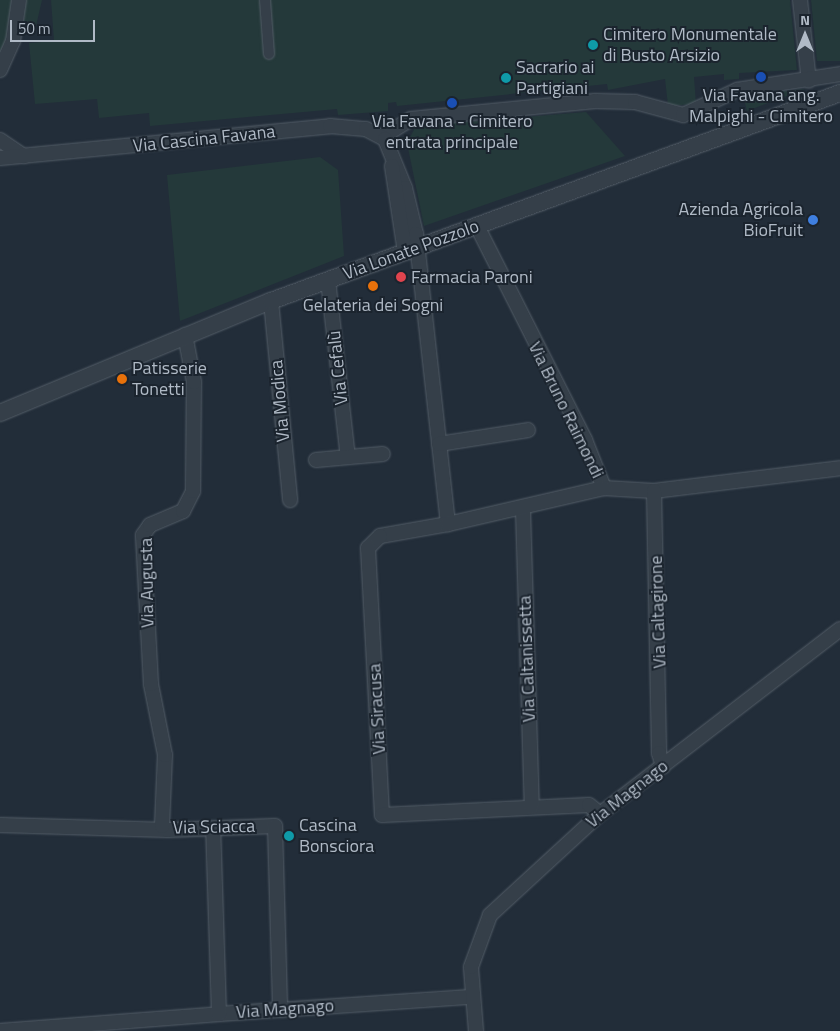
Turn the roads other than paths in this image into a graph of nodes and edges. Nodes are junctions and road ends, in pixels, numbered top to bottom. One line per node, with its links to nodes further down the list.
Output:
1 (19, 0): 5 (street)
2 (265, 0): 4 (street)
3 (800, 0): 7 (street)
4 (269, 54)
5 (0, 70)
6 (840, 74): 7 (street)
7 (809, 81): 10 (street)
8 (836, 96): 13 (street, Via Lonate Pozzolo)
9 (0, 140): 11 (street)
10 (388, 144): 11 (street, Via Cascina Favana); 14 (street)
11 (24, 156): 12 (street, Via Cascina Favana)
12 (0, 158)
13 (476, 226): 14 (street, Via Lonate Pozzolo); 25 (street, Via Bruno Raimondi)
14 (411, 249): 15 (street, Via Lonate Pozzolo); 20 (street)
15 (328, 280): 16 (street, Via Lonate Pozzolo); 22 (street, Via Cefalù)
16 (271, 301): 17 (street, Via Lonate Pozzolo); 27 (street, Via Modica)
17 (185, 335): 18 (street, Via Lonate Pozzolo); 37 (street, Via Augusta)
18 (0, 413)
19 (528, 430): 20 (street)
20 (439, 444): 29 (street)
21 (383, 454): 22 (street)
22 (348, 457): 23 (street)
23 (316, 460)
24 (840, 468): 26 (street, Via Bruno Raimondi)
25 (604, 488): 26 (street, Via Bruno Raimondi); 28 (street)
26 (654, 491): 31 (street, Via Caltagirone)
27 (290, 500)
28 (523, 510): 29 (street); 34 (street, Via Caltanissetta)
29 (448, 524): 34 (street, Via Siracusa)
30 (840, 629): 32 (street, Via Magnago)
31 (662, 732): 32 (street); 33 (street, Via Caltagirone)
32 (678, 754): 33 (street, Via Magnago)
33 (663, 766): 35 (street, Via Magnago)
34 (532, 807): 35 (street, Via Siracusa)
35 (600, 814): 39 (street, Via Magnago)
36 (0, 825): 37 (street, Via Sciacca)
37 (162, 826): 38 (street, Via Sciacca)
38 (213, 828): 40 (street, Via Sciacca); 41 (street)
39 (470, 997): 40 (street, Via Magnago); 43 (street, Via Magnago)
40 (280, 1010): 41 (street, Via Magnago)
41 (219, 1014): 42 (street)
42 (0, 1031)
43 (476, 1031)

